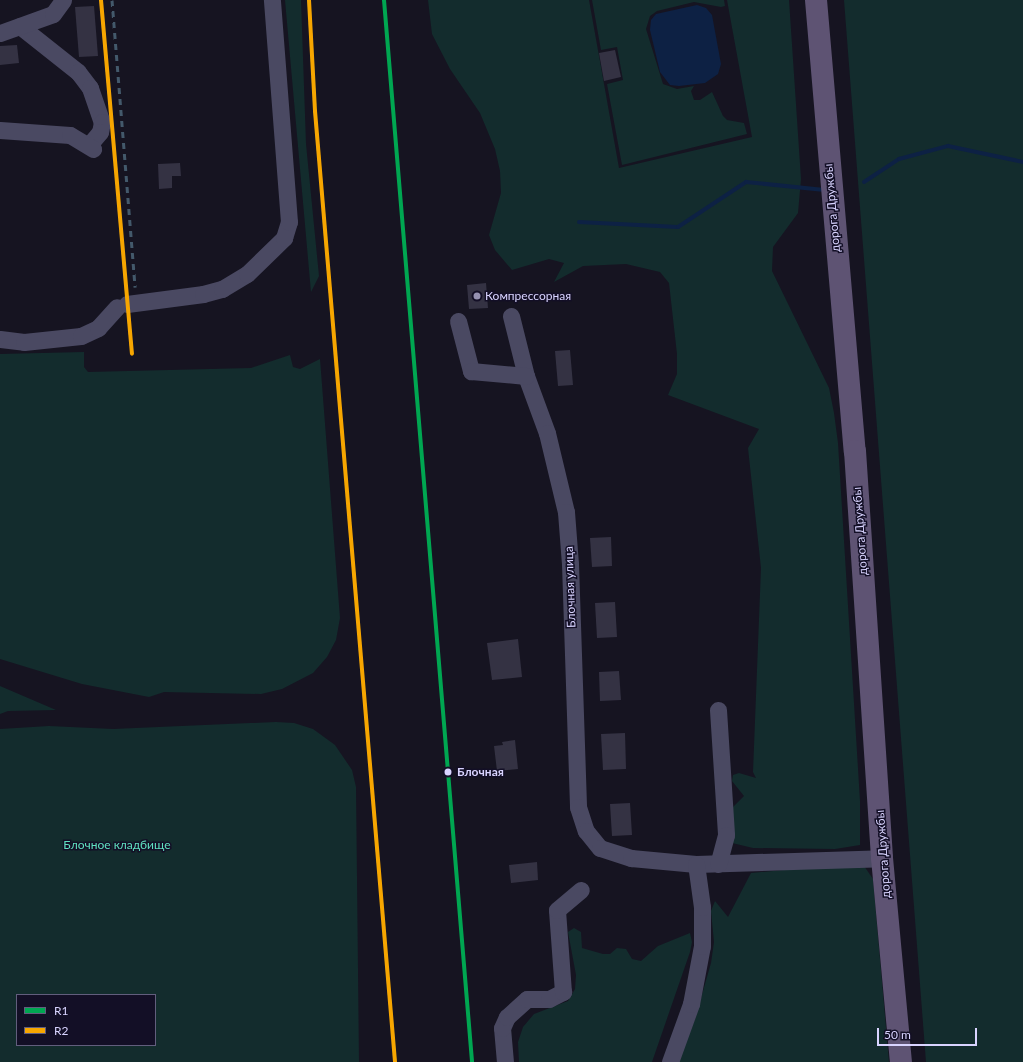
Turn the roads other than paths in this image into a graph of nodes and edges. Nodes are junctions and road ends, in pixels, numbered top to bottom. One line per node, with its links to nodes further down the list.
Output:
1 (63, 0): 4 (street)
2 (272, 0): 9 (street)
3 (816, 0): 12 (main road, дорога Дружбы)
4 (20, 26): 5 (street); 6 (street)
5 (0, 33)
6 (0, 130)
7 (511, 316): 10 (street, Блочная улица)
8 (458, 321): 10 (street)
9 (0, 339)
10 (526, 376): 13 (street, Блочная улица)
11 (718, 710): 14 (street)
12 (882, 858): 14 (street, Блочная улица); 18 (main road, дорога Дружбы)
13 (696, 864): 14 (street, Блочная улица); 17 (street)
14 (718, 864)
15 (581, 890): 16 (street)
16 (504, 1062)
17 (670, 1062)
18 (901, 1062)

